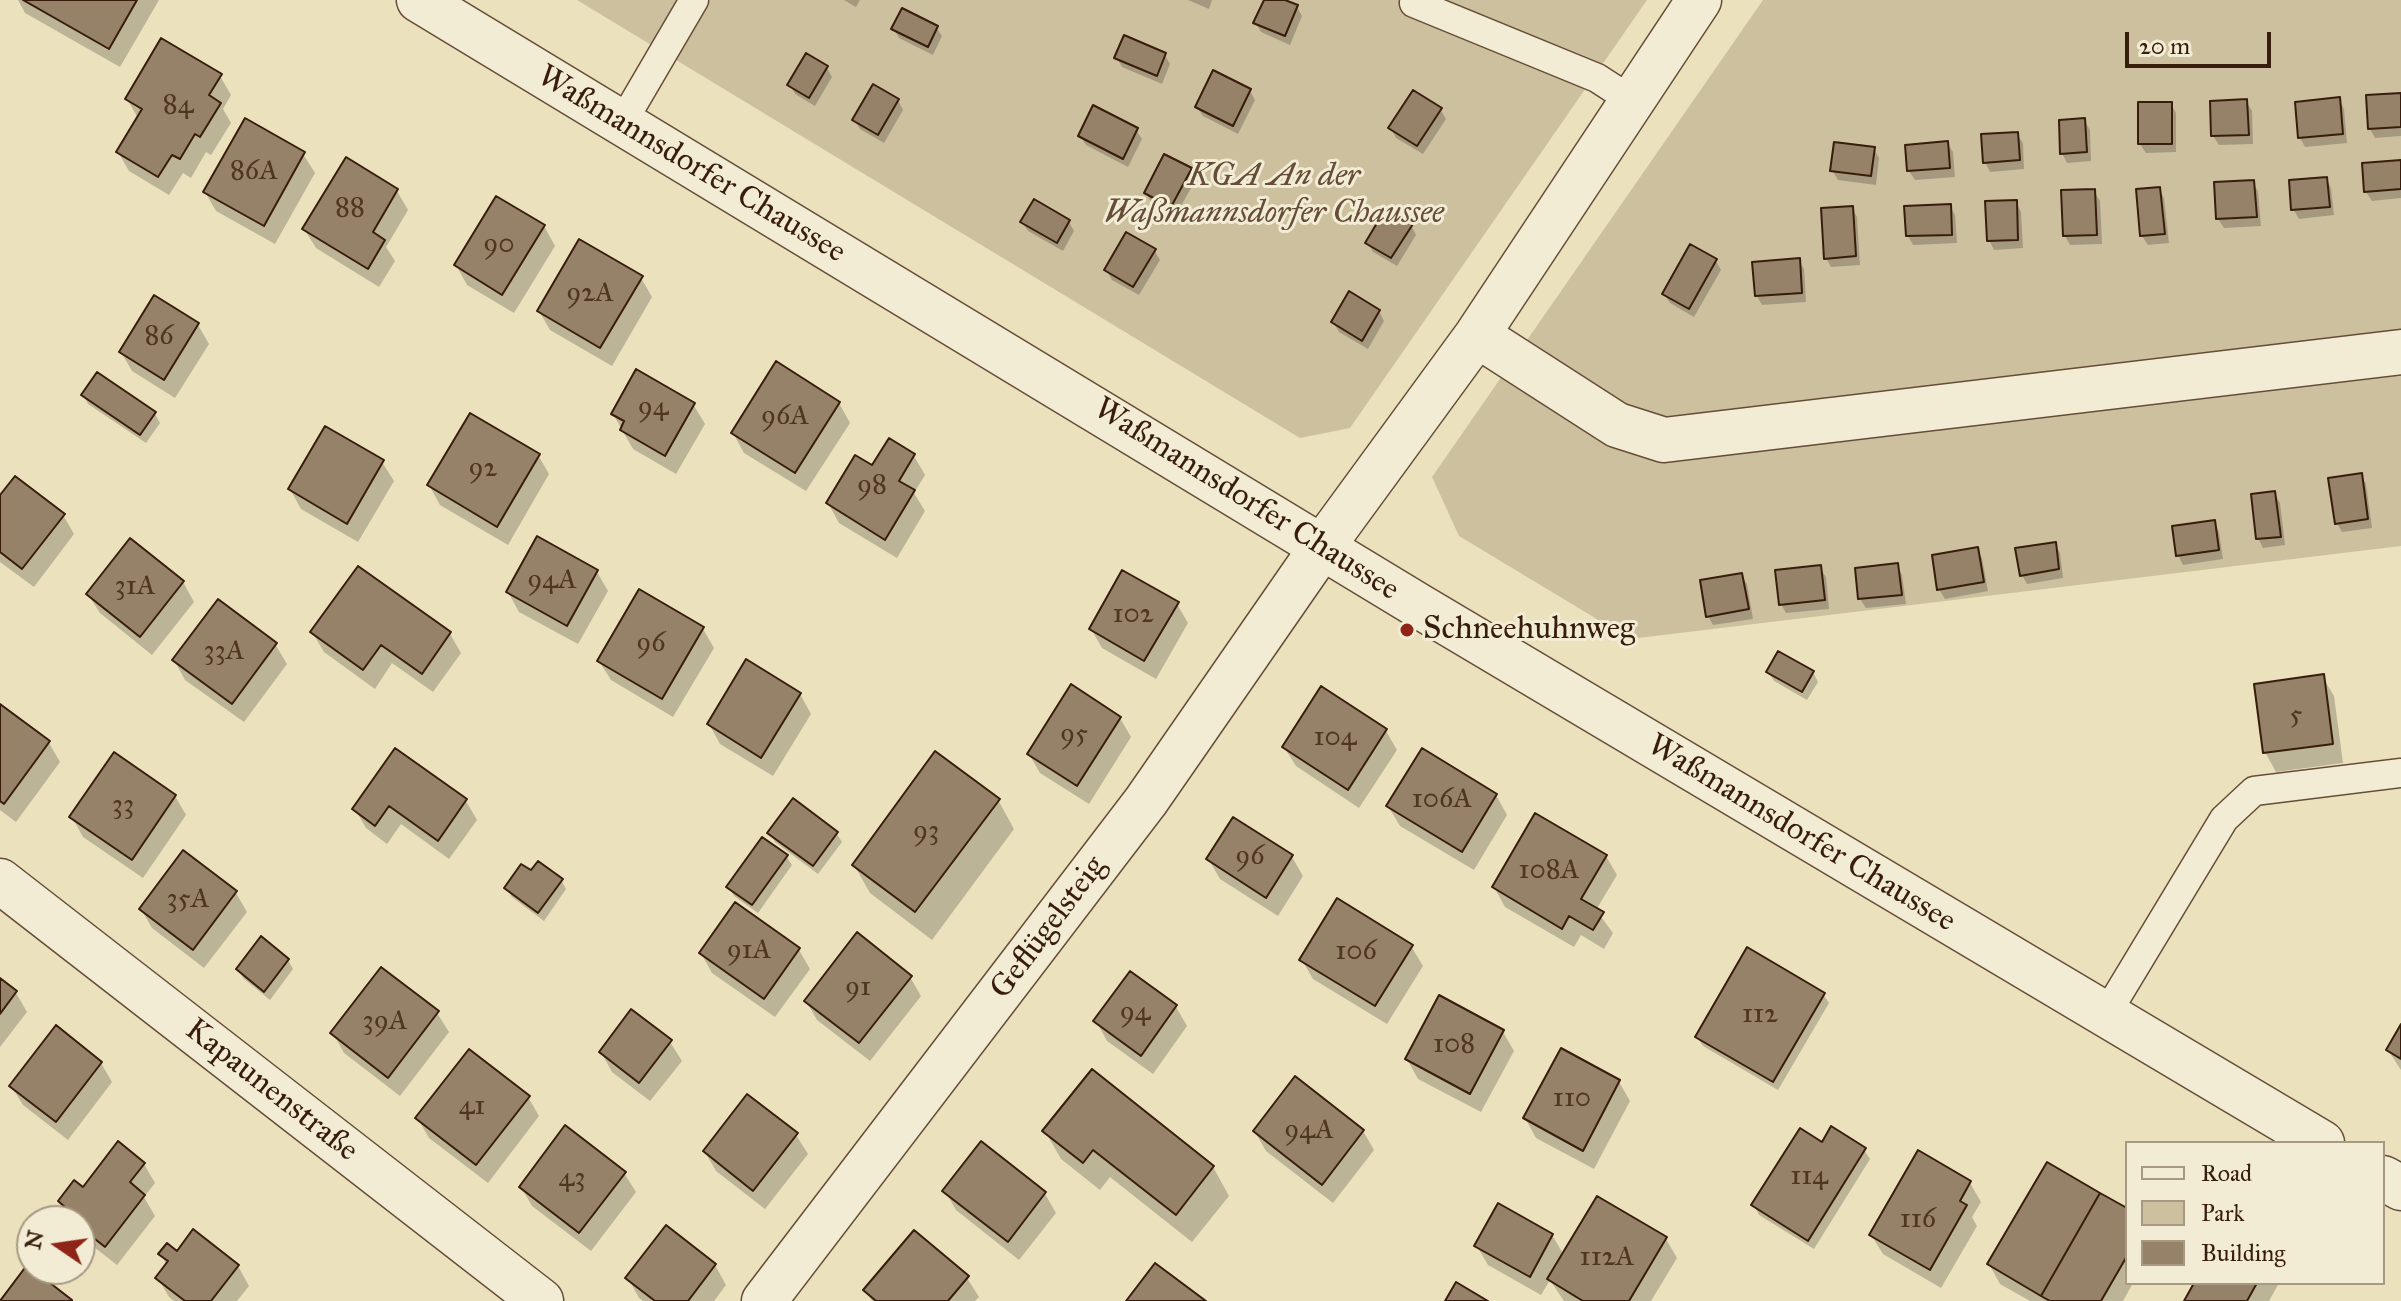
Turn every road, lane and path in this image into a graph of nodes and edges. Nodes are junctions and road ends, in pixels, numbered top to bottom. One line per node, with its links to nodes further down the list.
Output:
1 (419, 0): 6 (street, Waßmannsdorfer Chaussee)
2 (694, 0): 6 (lane)
3 (1699, 0): 5 (street)
4 (1414, 3): 5 (lane)
5 (1631, 100): 7 (street)
6 (622, 123): 9 (street, Waßmannsdorfer Chaussee)
7 (1477, 335): 8 (street); 9 (street)
8 (2401, 352)
9 (1322, 547): 12 (street, Waßmannsdorfer Chaussee); 15 (street, Geflügelsteig)
10 (2401, 773): 12 (lane)
11 (0, 881): 14 (street, Kapaunenstraße)
12 (2105, 1016): 13 (street, Waßmannsdorfer Chaussee)
13 (2319, 1141)
14 (541, 1301)
15 (764, 1301)

